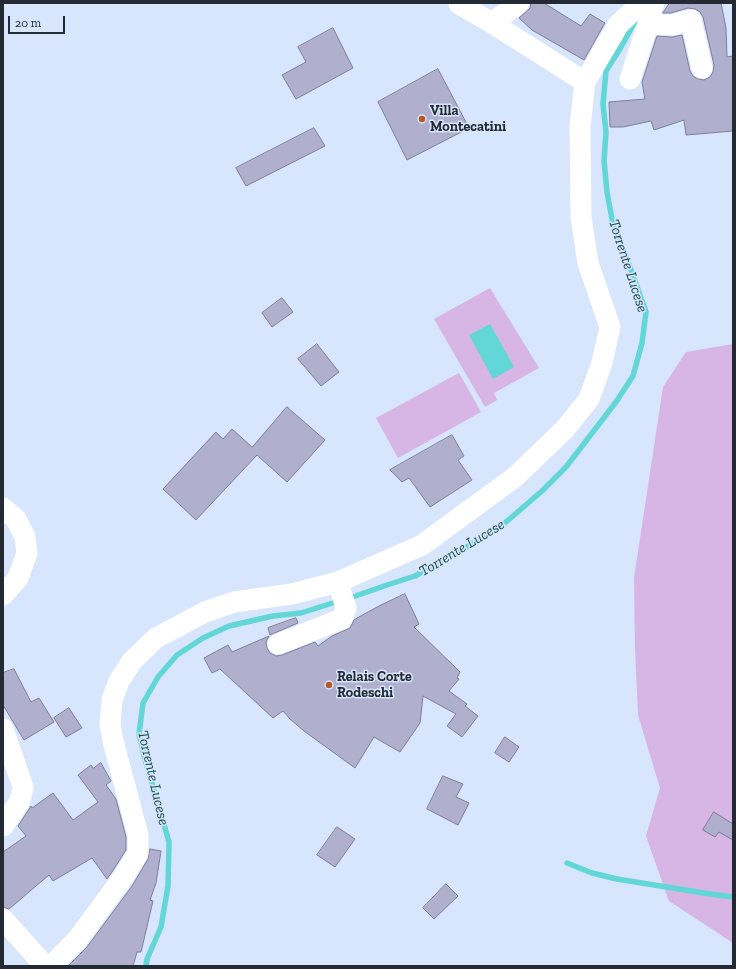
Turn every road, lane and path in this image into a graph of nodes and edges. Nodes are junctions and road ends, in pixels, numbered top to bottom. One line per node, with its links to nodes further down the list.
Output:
1 (519, 3): 4 (street)
2 (459, 4): 4 (street)
3 (648, 9): 5 (street); 6 (street); 7 (street)
4 (492, 23): 7 (street)
5 (702, 68)
6 (630, 79)
7 (585, 82): 9 (street)
8 (3, 508): 10 (street)
9 (339, 585): 11 (street); 16 (street)
10 (3, 595)
11 (278, 644)
12 (3, 728): 13 (street)
13 (3, 826)
14 (3, 919): 15 (street)
15 (45, 966)
16 (51, 966)

